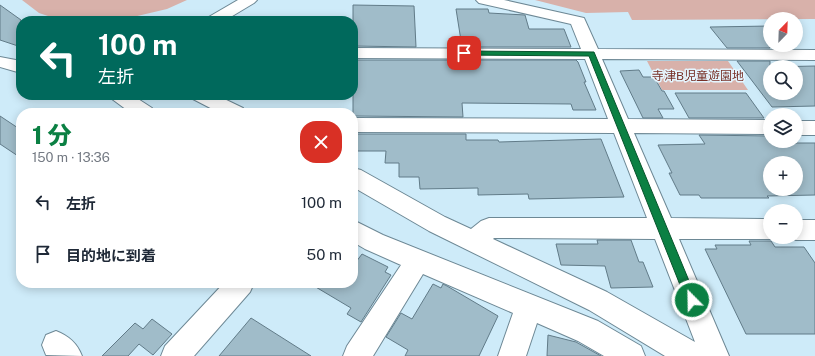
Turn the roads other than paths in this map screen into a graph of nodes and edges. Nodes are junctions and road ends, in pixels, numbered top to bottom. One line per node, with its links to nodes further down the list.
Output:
1 (249, 0): 3 (street)
2 (484, 0): 5 (street)
3 (222, 16)
4 (358, 53): 5 (street)
5 (592, 54): 6 (street); 14 (street)
6 (815, 55)
7 (0, 62): 8 (street)
8 (16, 66)
9 (126, 100): 11 (street)
10 (210, 100): 12 (street)
11 (138, 108)
12 (226, 108)
13 (358, 125): 14 (street)
14 (621, 126): 15 (street); 19 (street)
15 (763, 127)
16 (803, 128): 17 (street)
17 (815, 128)
18 (358, 179): 24 (street)
19 (663, 229): 20 (street); 24 (street); 33 (street)
20 (763, 230)
21 (803, 230): 22 (street)
22 (815, 230)
23 (358, 233): 25 (street)
24 (475, 241): 32 (street)
25 (418, 260): 27 (street); 29 (street)
26 (228, 288): 28 (street)
27 (529, 306): 30 (street); 31 (street)
28 (175, 356)
29 (357, 356)
30 (512, 356)
31 (631, 356)
32 (692, 356)
33 (715, 356)

